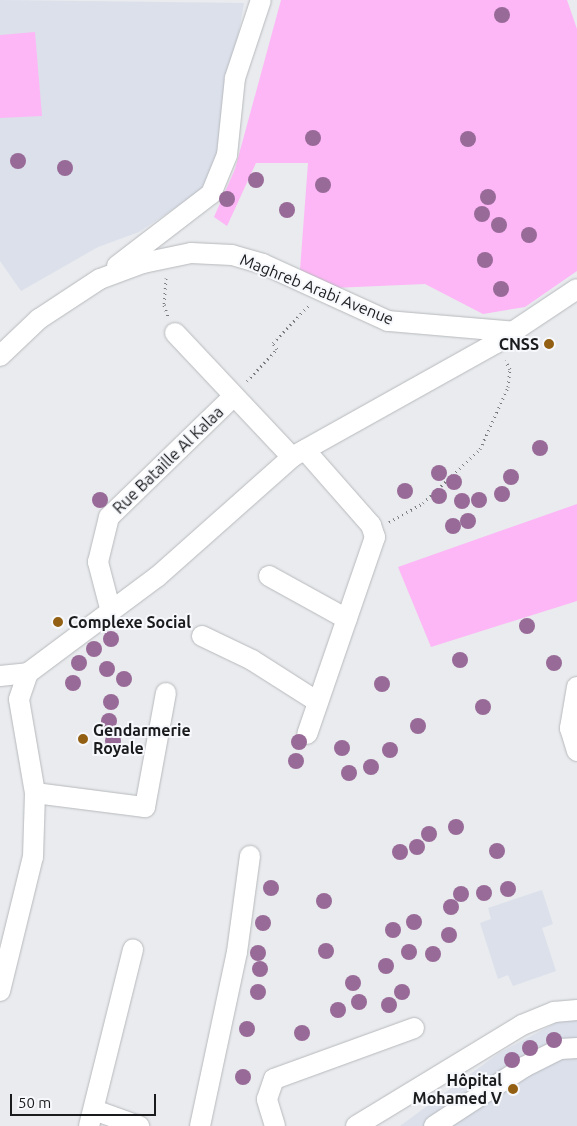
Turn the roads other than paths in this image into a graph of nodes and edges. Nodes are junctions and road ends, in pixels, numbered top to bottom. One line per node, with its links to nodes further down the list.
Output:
1 (261, 0): 2 (street)
2 (100, 279): 4 (street, Maghreb Arabi Avenue); 6 (street, Maghreb Arabi Avenue)
3 (577, 289): 4 (street)
4 (516, 332): 8 (street)
5 (174, 333): 7 (street, Rue Bataille Al Kalaa)
6 (0, 356)
7 (233, 397): 8 (street, Rue Bataille Al Kalaa); 10 (street, Rue Bataille Al Kalaa)
8 (299, 454): 10 (street); 11 (street, Rue Bataille Al Kalaa)
9 (270, 576): 11 (street)
10 (111, 612): 13 (street)
11 (347, 619): 17 (street)
12 (202, 636): 17 (street)
13 (28, 673): 14 (street); 20 (street)
14 (0, 676)
15 (577, 686): 19 (street)
16 (166, 693): 20 (street)
17 (318, 702): 18 (street)
18 (307, 734)
19 (577, 751)
20 (35, 793): 23 (street)
21 (250, 856): 29 (street)
22 (133, 949): 27 (street)
23 (0, 991)
24 (577, 1010): 31 (street)
25 (414, 1028): 30 (street)
26 (577, 1048): 32 (street)
27 (91, 1118): 28 (street)
28 (139, 1126)
29 (200, 1126)
30 (276, 1126)
31 (356, 1126)
32 (434, 1126)

